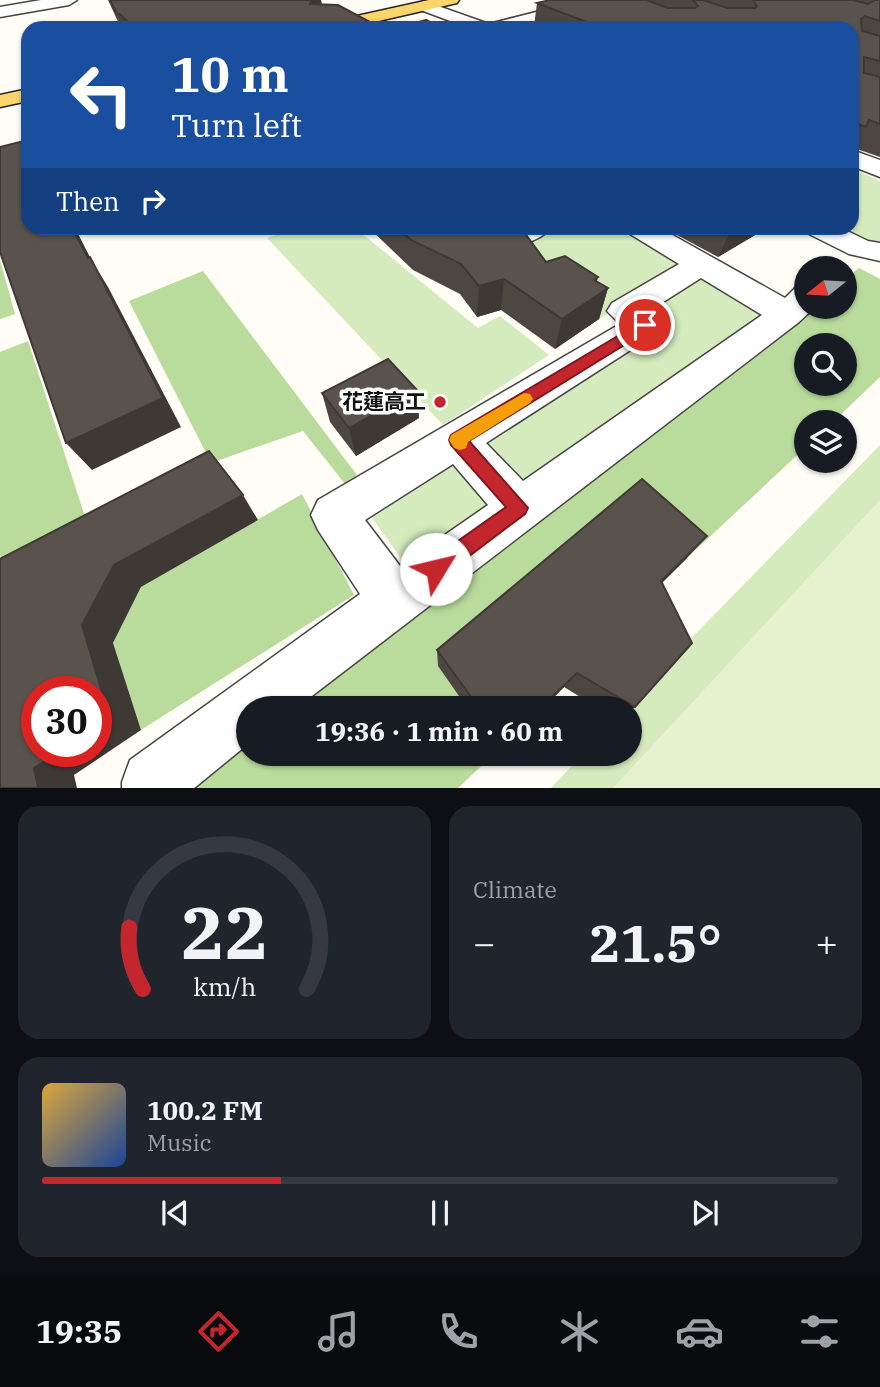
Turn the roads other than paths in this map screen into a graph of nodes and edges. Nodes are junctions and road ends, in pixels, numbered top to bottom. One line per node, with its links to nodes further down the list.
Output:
1 (69, 0): 4 (street)
2 (450, 0): 3 (main road)
3 (424, 6): 5 (main road); 6 (street)
4 (0, 12)
5 (356, 21)
6 (466, 21)
7 (520, 21): 8 (street)
8 (660, 21)
9 (21, 96): 10 (main road)
10 (0, 101)
11 (859, 160): 12 (street)
12 (880, 169)
13 (516, 235): 16 (street)
14 (652, 235): 18 (street)
15 (829, 235): 17 (street)
16 (505, 239)
17 (859, 256)
18 (701, 264): 19 (street); 21 (street)
19 (794, 304)
20 (794, 307): 22 (street)
21 (457, 440): 22 (street); 23 (street)
22 (519, 508): 23 (street)
23 (394, 600): 24 (street)
24 (266, 696)
25 (236, 719): 26 (street)
26 (153, 788)

